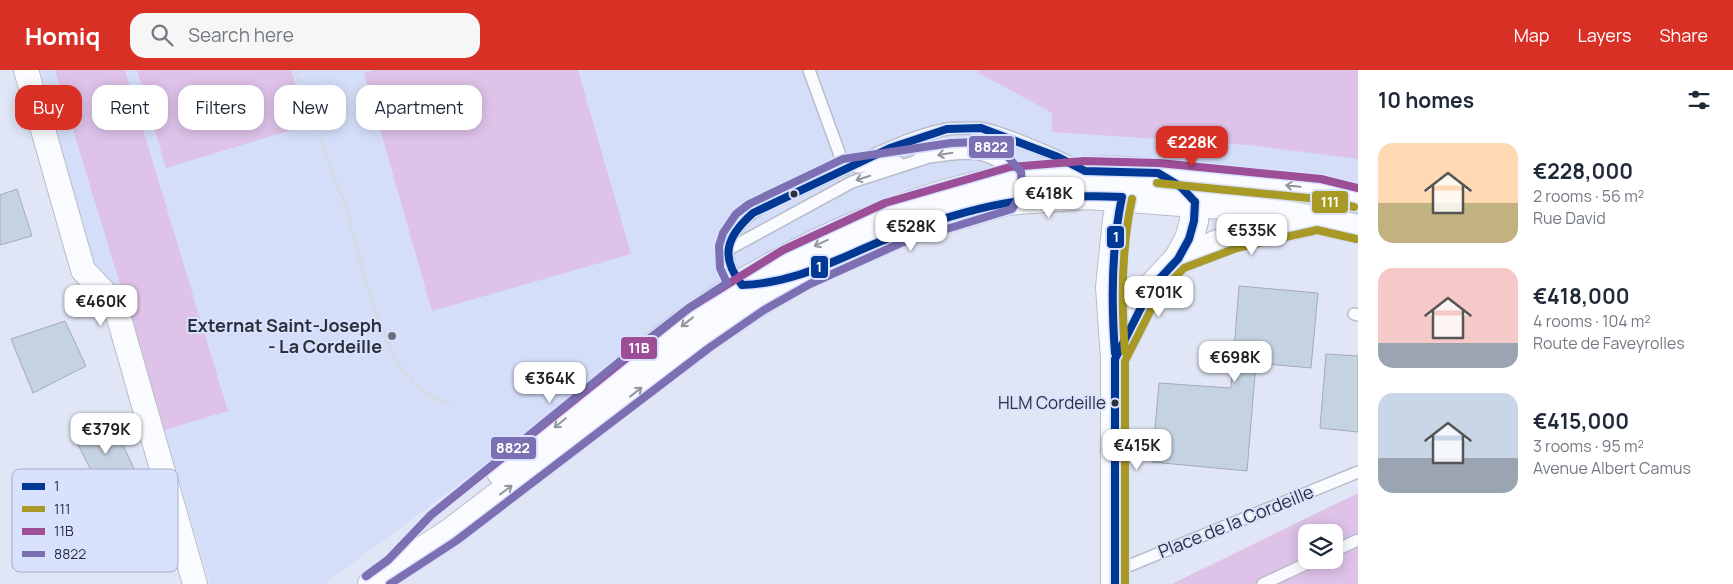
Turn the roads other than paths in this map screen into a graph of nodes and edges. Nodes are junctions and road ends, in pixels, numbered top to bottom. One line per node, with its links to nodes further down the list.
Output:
1 (26, 70): 18 (street)
2 (809, 70): 4 (lane)
3 (926, 158): 4 (lane); 7 (lane, one-way to 3); 13 (lane, one-way to 13)
4 (845, 169): 6 (lane); 13 (lane)
5 (1158, 173): 6 (main road); 8 (main road); 9 (main road, one-way to 5); 10 (main road)
6 (1086, 183): 7 (main road); 8 (main road)
7 (1010, 189): 15 (main road); 16 (main road, one-way to 16)
8 (1122, 197): 10 (main road); 17 (main road)
9 (1358, 198)
10 (1195, 202): 11 (main road); 14 (main road)
11 (1317, 220): 12 (main road); 14 (main road)
12 (1358, 229)
13 (729, 249): 16 (lane)
14 (1178, 259): 17 (main road)
15 (805, 276): 16 (lane); 23 (main road, one-way to 15)
16 (742, 286): 23 (main road, one-way to 23)
17 (1115, 359): 25 (main road)
18 (162, 469)
19 (1358, 472): 25 (lane, Place de la Cordeille)
20 (178, 524): 26 (street)
21 (1358, 540): 22 (lane)
22 (1343, 547)
23 (395, 568): 27 (main road)
24 (1298, 568): 28 (lane)
25 (1115, 578)
26 (195, 584)
27 (372, 584)
28 (1263, 584)

